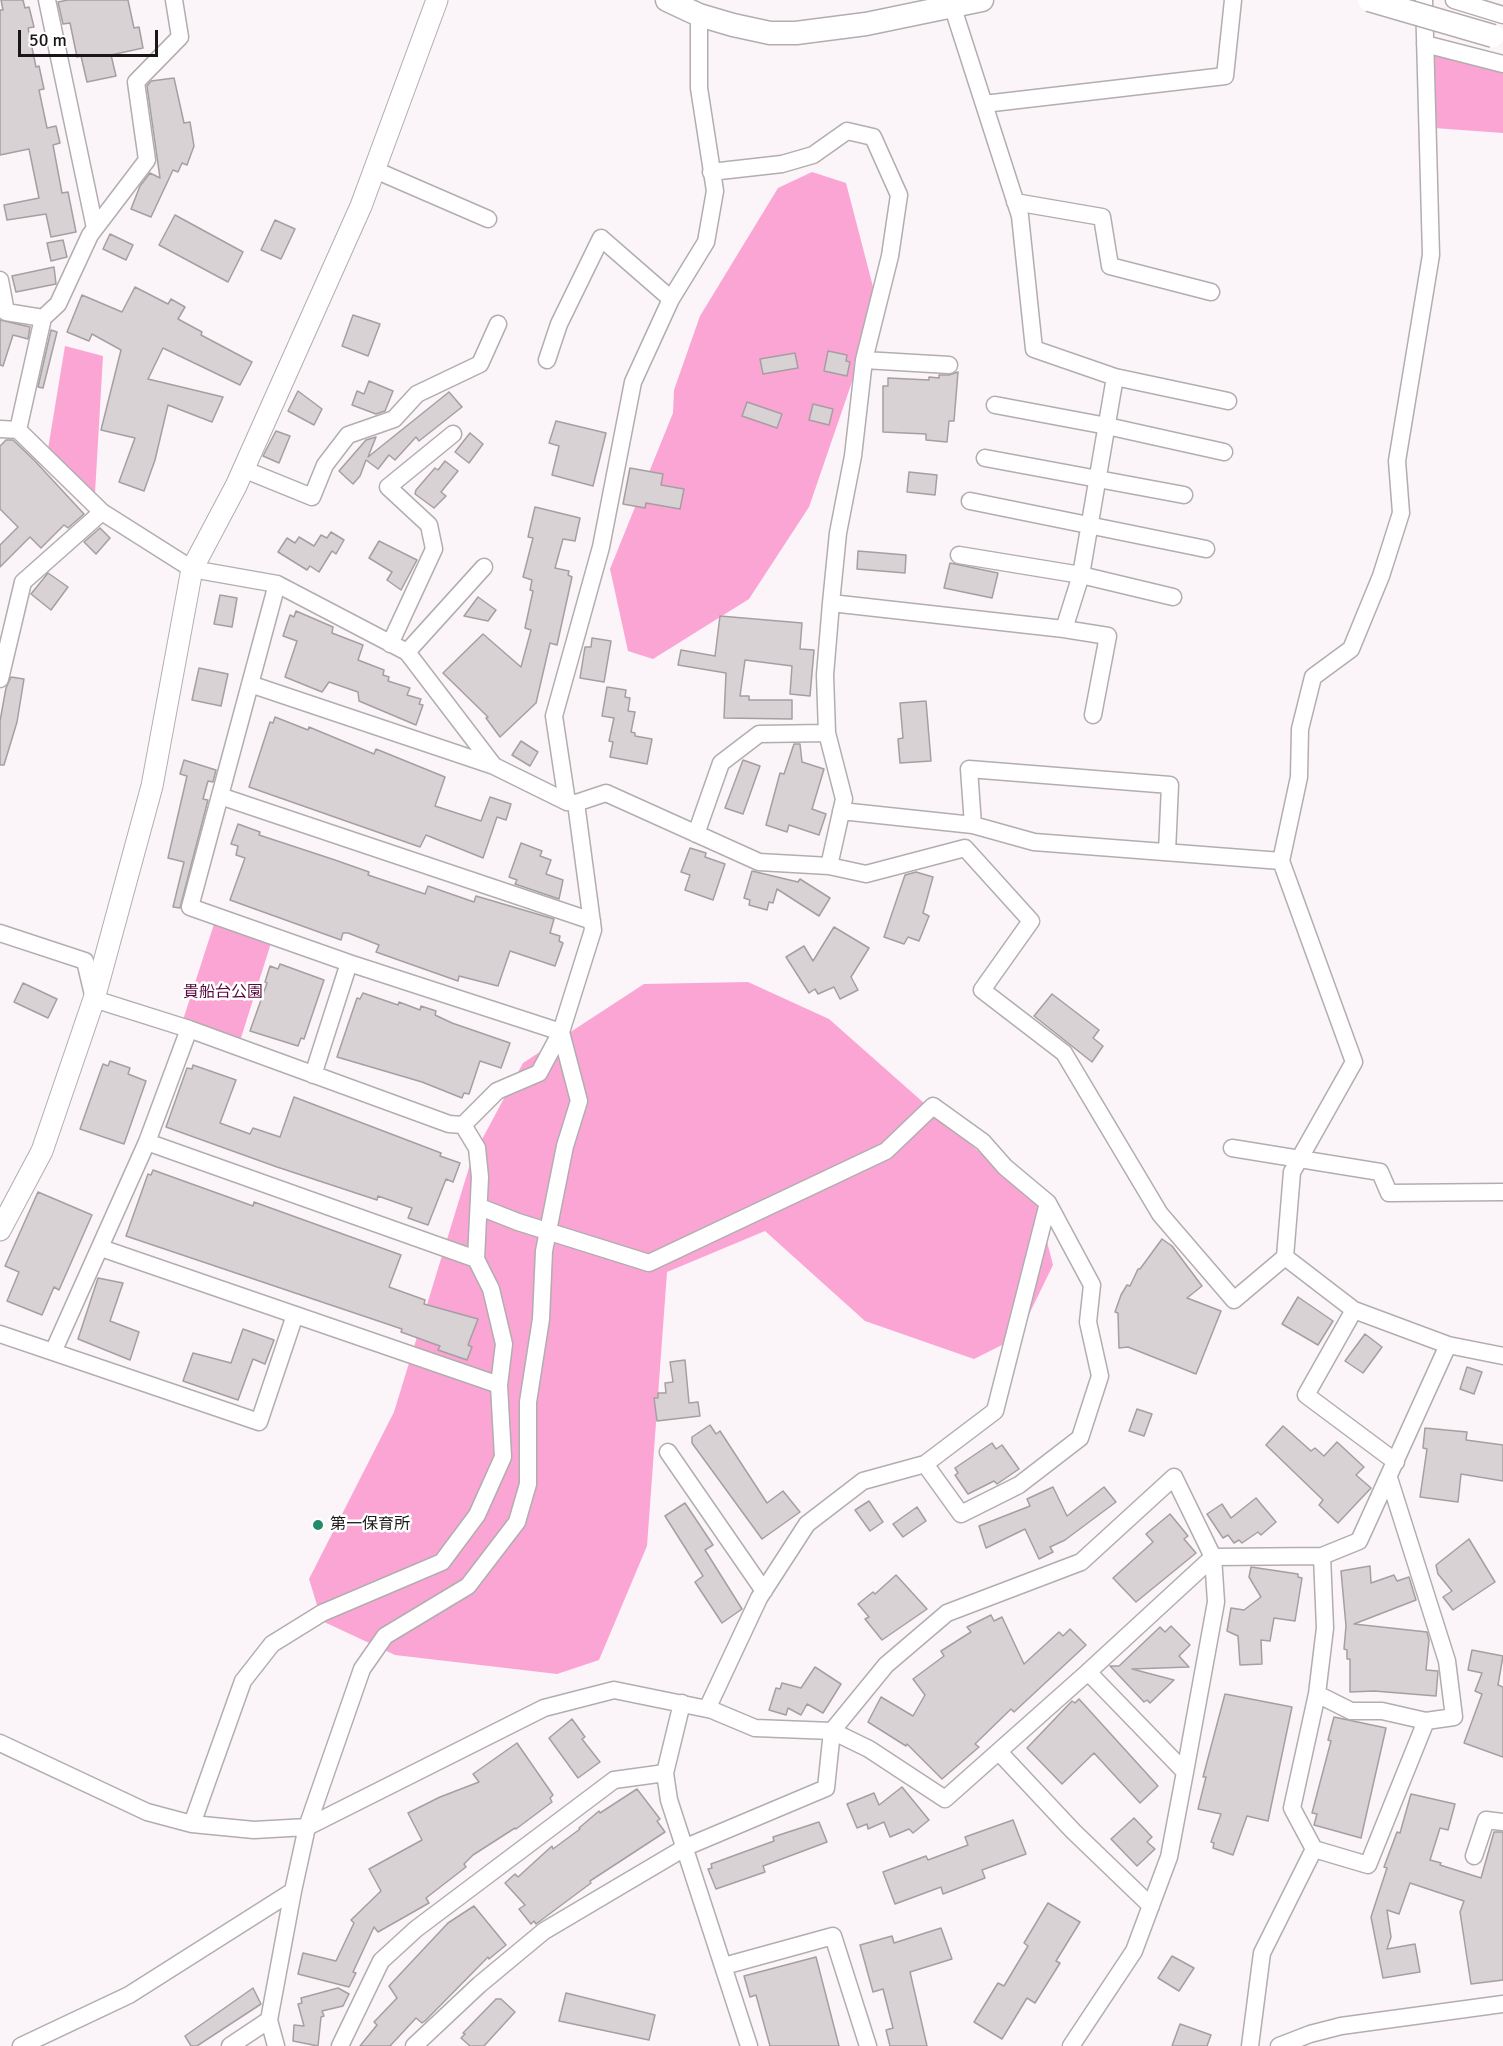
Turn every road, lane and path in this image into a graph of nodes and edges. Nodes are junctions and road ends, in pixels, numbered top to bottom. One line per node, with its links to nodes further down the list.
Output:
1 (47, 0): 21 (street)
2 (174, 0): 21 (street)
3 (437, 0): 17 (street)
4 (667, 0): 11 (main road)
5 (982, 0): 10 (main road)
6 (1233, 0): 16 (street)
7 (1369, 0): 13 (main road, bridge)
8 (1424, 0): 14 (street)
9 (1454, 0): 12 (street)
10 (952, 5): 11 (main road); 16 (street)
11 (699, 15): 18 (street)
12 (1503, 15)
13 (1498, 37)
14 (1425, 44): 15 (street); 67 (street)
15 (1503, 64)
16 (984, 104): 19 (street)
17 (375, 170): 20 (street); 39 (street)
18 (711, 172): 24 (street); 28 (street)
19 (1016, 202): 23 (street); 30 (street)
20 (488, 219)
21 (95, 228): 25 (street)
22 (0, 280): 25 (street)
23 (1211, 292)
24 (671, 299): 27 (street); 62 (street)
25 (43, 318): 35 (street)
26 (498, 324): 39 (street)
27 (547, 360)
28 (864, 360): 29 (street); 52 (street)
29 (949, 365)
30 (1115, 378): 31 (street); 33 (street)
31 (1228, 401)
32 (995, 405): 33 (street)
33 (1107, 426): 37 (street); 40 (street)
34 (0, 429): 35 (street)
35 (18, 430): 43 (street)
36 (453, 434): 54 (street)
37 (1224, 452)
38 (985, 459): 40 (street)
39 (243, 469): 48 (street)
40 (1098, 477): 41 (street); 44 (street)
41 (1184, 495)
42 (970, 501): 44 (street)
43 (102, 512): 48 (street); 56 (street)
44 (1090, 526): 45 (street); 49 (street)
45 (1206, 549)
46 (959, 555): 49 (street)
47 (484, 567): 55 (street)
48 (192, 569): 50 (street); 72 (street)
49 (1081, 575): 51 (street); 53 (street)
50 (278, 584): 54 (street); 57 (street)
51 (1173, 597)
52 (831, 603): 53 (street); 59 (street)
53 (1064, 629): 58 (street)
54 (390, 644): 55 (street)
55 (407, 652): 60 (street)
56 (0, 679)
57 (250, 684): 60 (street); 61 (street)
58 (1093, 715)
59 (827, 733): 63 (street); 65 (street)
60 (494, 766): 62 (street)
61 (220, 796): 69 (street); 71 (street)
62 (572, 802): 65 (street); 69 (street)
63 (841, 811): 64 (street); 68 (street)
64 (973, 825): 66 (street); 66 (street)
65 (696, 834): 68 (street)
66 (1167, 852): 67 (street)
67 (1281, 861): 79 (street)
68 (829, 866): 86 (street)
69 (591, 921): 74 (street)
70 (0, 933): 72 (street)
71 (349, 963): 74 (street); 75 (street)
72 (94, 999): 73 (street); 83 (street)
73 (189, 1029): 75 (street); 77 (street)
74 (561, 1032): 76 (street); 84 (street)
75 (313, 1075): 76 (street)
76 (463, 1125): 82 (street)
77 (147, 1142): 85 (street); 87 (street)
78 (1232, 1148): 79 (street)
79 (1300, 1158): 80 (street); 86 (street)
80 (1503, 1192)
81 (1048, 1203): 84 (street); 98 (street); 98 (street)
82 (480, 1207): 84 (street); 87 (street)
83 (0, 1230)
84 (548, 1231): 100 (street)
85 (101, 1248): 89 (street); 92 (street)
86 (1285, 1257): 88 (street)
87 (476, 1259): 94 (street)
88 (1354, 1310): 91 (street); 97 (street)
89 (295, 1314): 92 (street); 94 (street)
90 (0, 1334): 92 (street)
91 (1449, 1345): 93 (street); 97 (street)
92 (53, 1352)
93 (1503, 1356)
94 (499, 1385): 96 (street)
95 (668, 1452): 103 (street)
96 (503, 1457): 100 (street); 115 (street)
97 (1396, 1462): 99 (street)
98 (924, 1464): 103 (street)
99 (1389, 1478): 101 (street); 108 (street)
100 (528, 1484): 116 (street)
101 (1322, 1556): 102 (street); 105 (street)
102 (1213, 1557): 104 (street); 109 (street); 112 (street)
103 (764, 1591): 107 (street)
104 (1088, 1672): 111 (street); 112 (street)
105 (1317, 1694): 108 (street); 118 (street)
106 (682, 1703): 107 (street); 113 (street); 116 (street)
107 (707, 1709): 109 (street)
108 (1426, 1721): 118 (street)
109 (831, 1731): 111 (street); 117 (street)
110 (0, 1743): 115 (street)
111 (999, 1752): 121 (street)
112 (1185, 1772): 121 (street)
113 (665, 1773): 117 (street); 128 (street)
114 (1503, 1822): 119 (street)
115 (192, 1824): 116 (street)
116 (307, 1827): 120 (street)
117 (686, 1847): 122 (street); 129 (street)
118 (1314, 1849): 133 (street)
119 (1474, 1856)
120 (293, 1891): 124 (street); 125 (street)
121 (1151, 1906): 132 (street)
122 (724, 1966): 130 (street); 131 (street)
123 (1503, 2004): 134 (street)
124 (268, 2020): 126 (street); 127 (street)
125 (21, 2046)
126 (230, 2046)
127 (276, 2046)
128 (340, 2046)
129 (414, 2046)
130 (749, 2046)
131 (867, 2046)
132 (1071, 2046)
133 (1250, 2046)
134 (1279, 2046)

